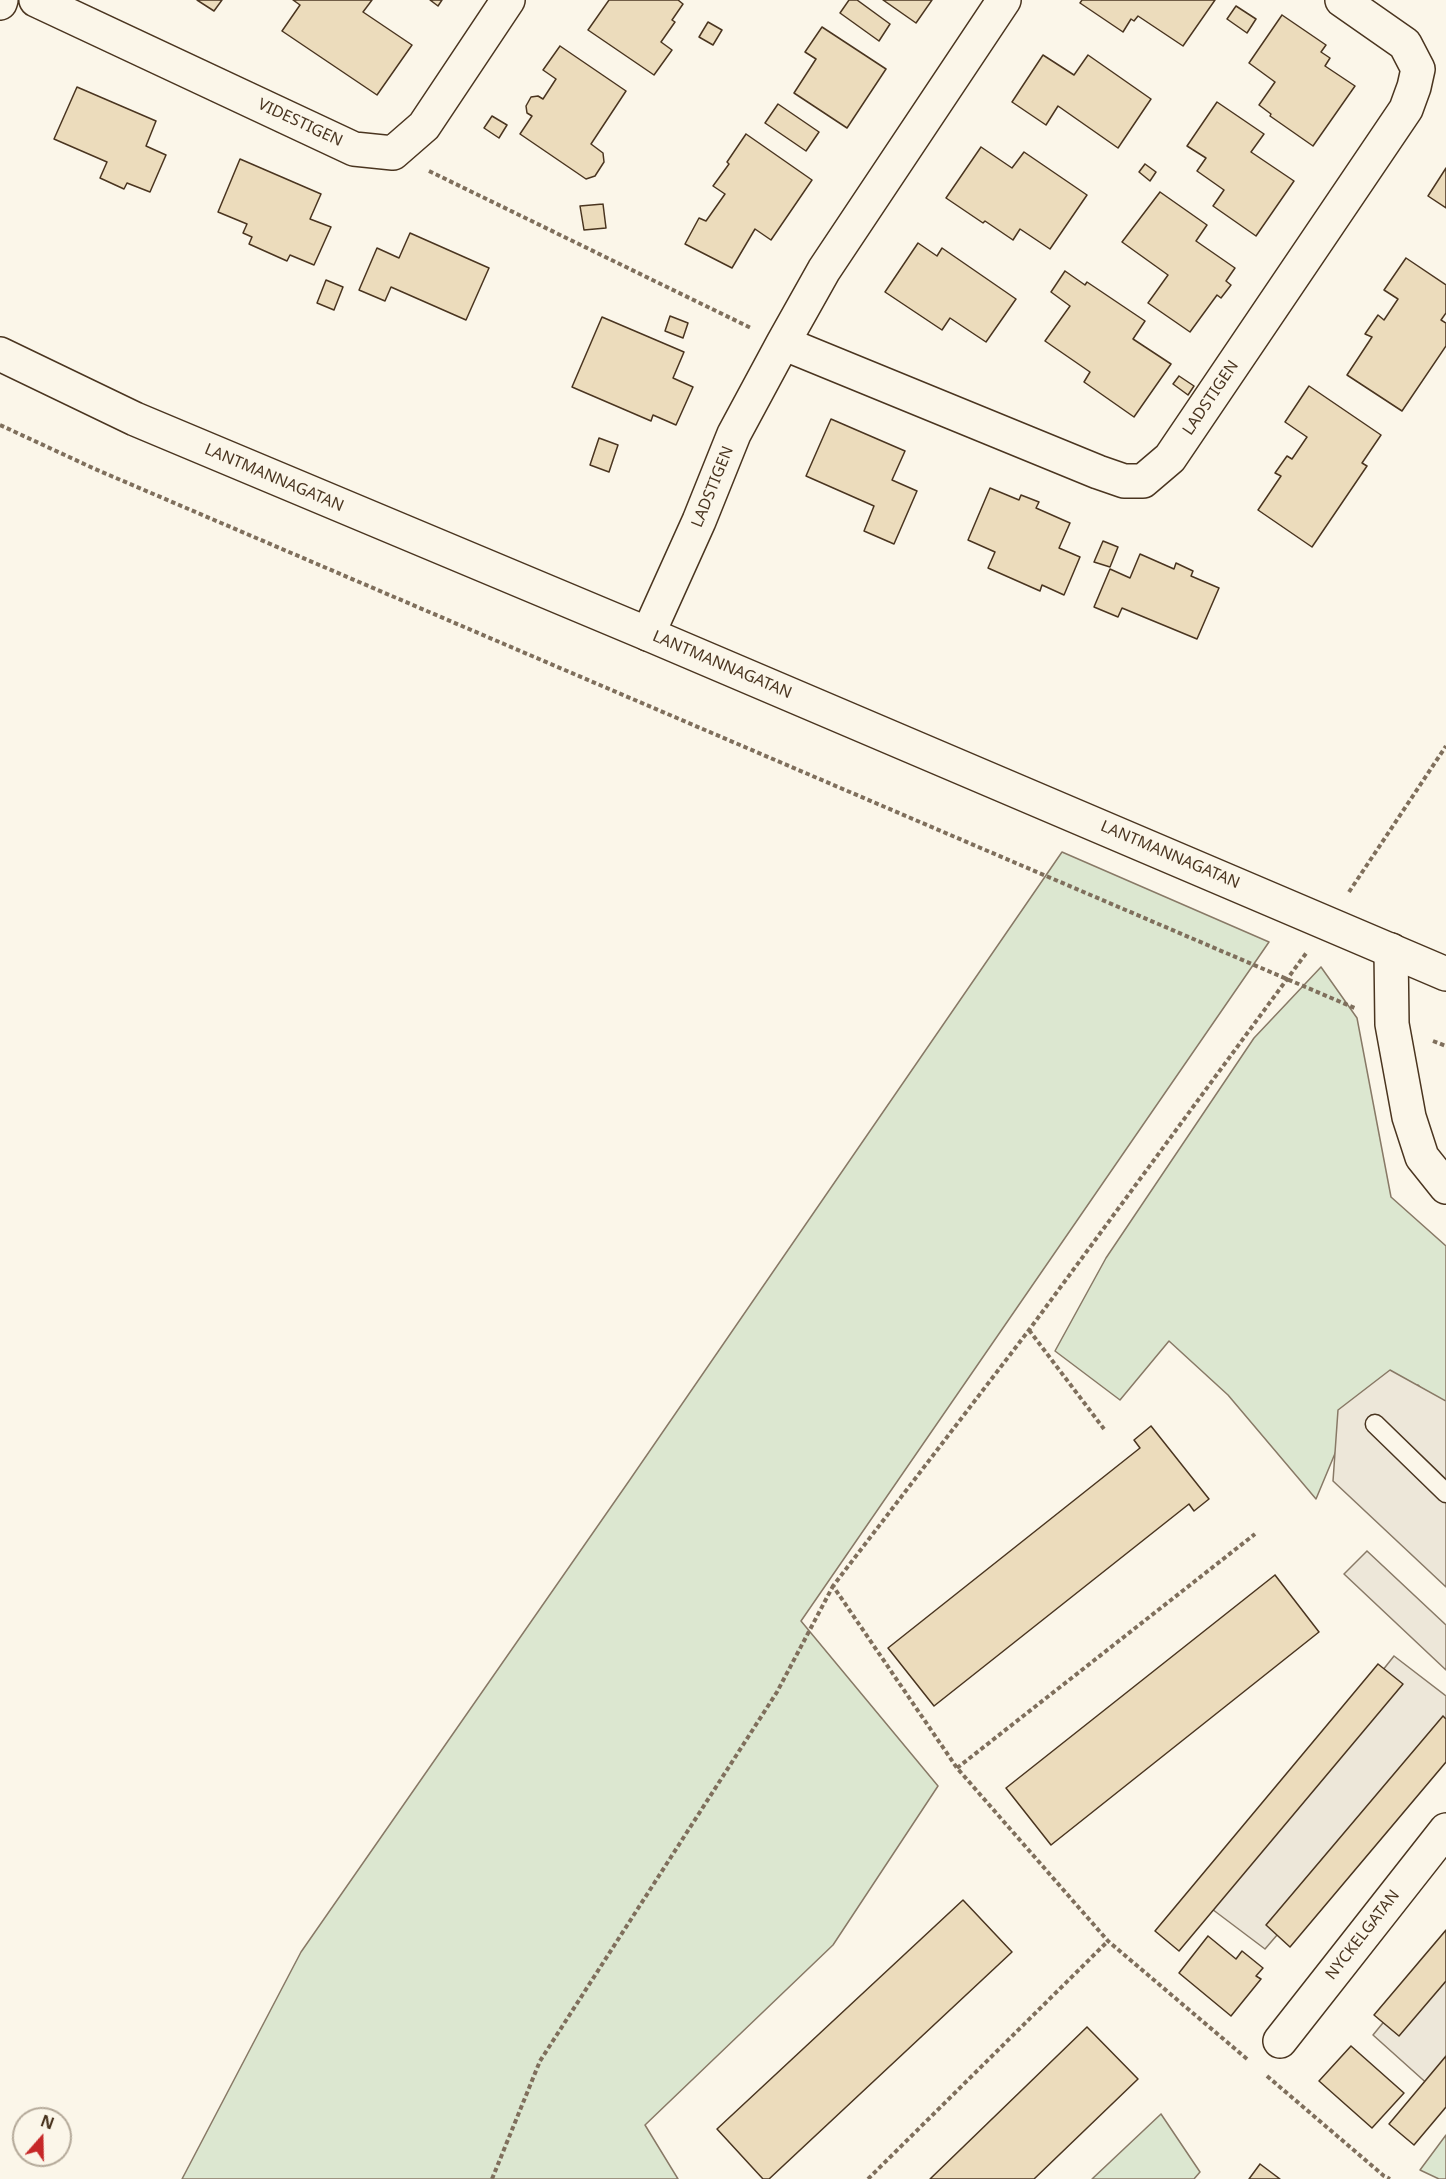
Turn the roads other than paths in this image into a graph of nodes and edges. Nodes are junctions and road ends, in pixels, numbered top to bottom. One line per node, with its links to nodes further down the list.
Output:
1 (36, 0): 2 (street, VIDESTIGEN)
2 (508, 0)
3 (1004, 0): 5 (street, LADSTIGEN)
4 (1342, 0): 5 (street, LADSTIGEN)
5 (783, 343): 7 (street, LADSTIGEN)
6 (0, 354): 7 (street, LANTMANNAGATAN)
7 (648, 634): 8 (street, LANTMANNAGATAN)
8 (1391, 950): 9 (street, LANTMANNAGATAN); 10 (street)
9 (1446, 974)
10 (1446, 1187)
11 (1375, 1424): 12 (lane)
12 (1446, 1493)
13 (1446, 1830): 14 (street, NYCKELGATAN)
14 (1280, 2040)

